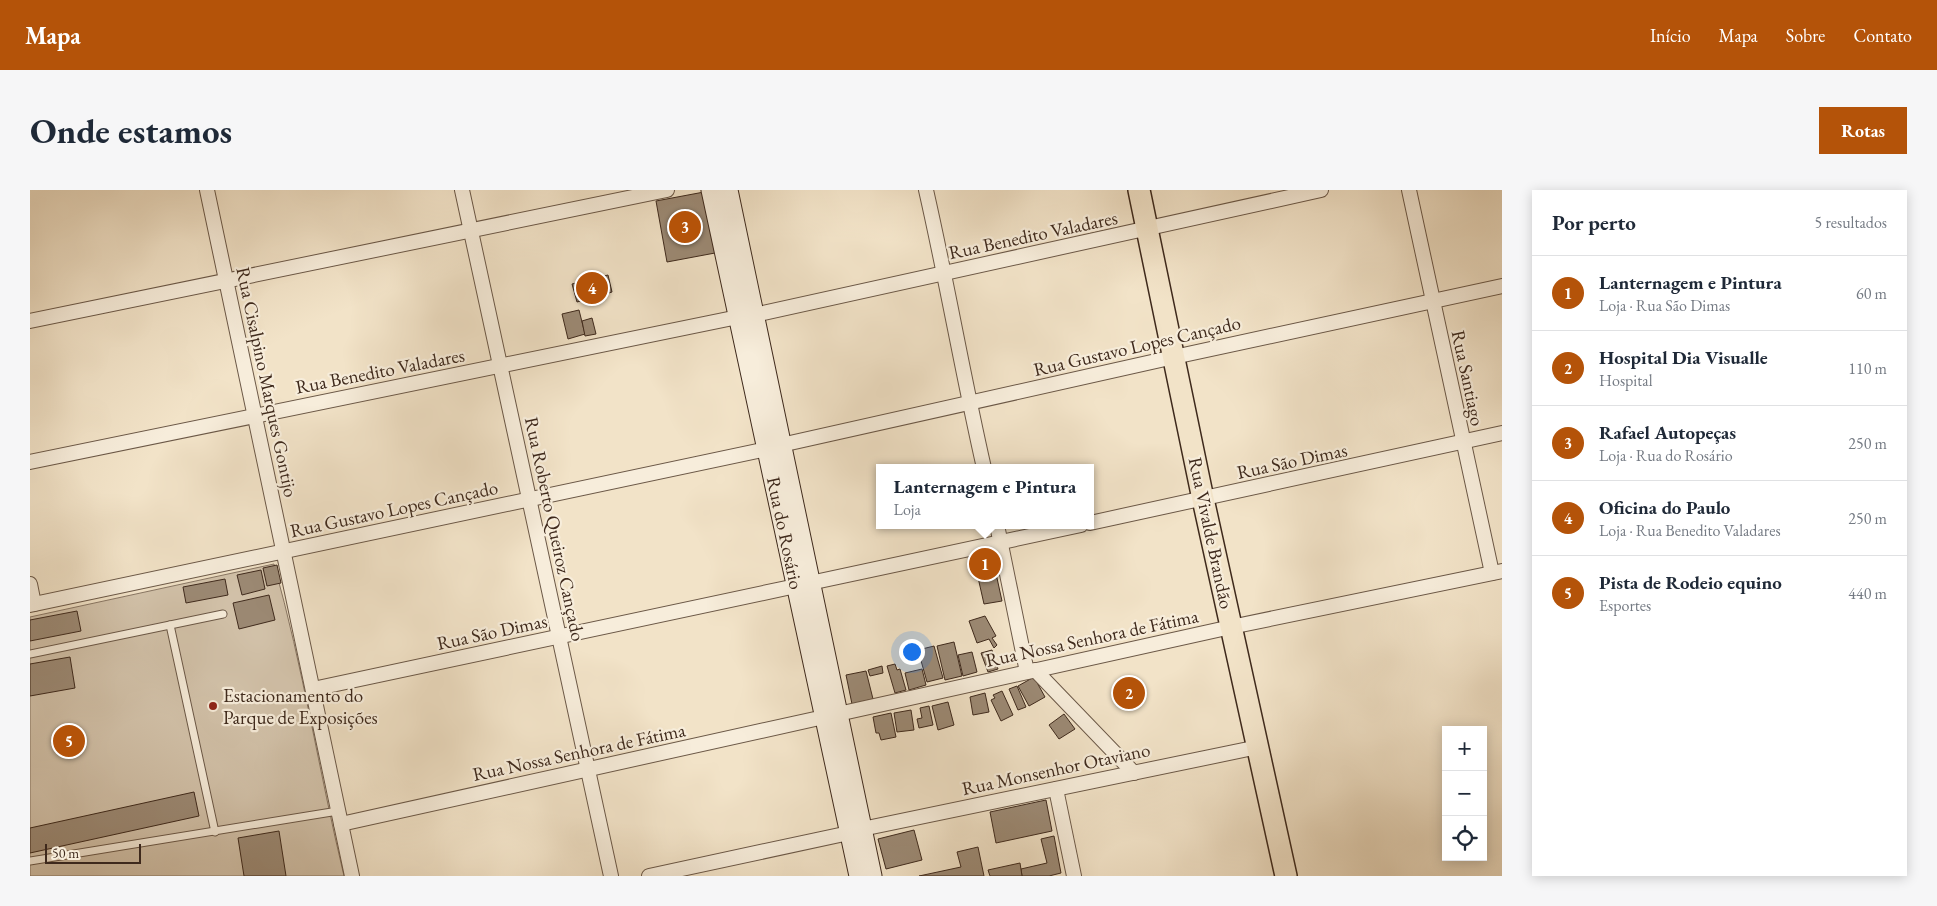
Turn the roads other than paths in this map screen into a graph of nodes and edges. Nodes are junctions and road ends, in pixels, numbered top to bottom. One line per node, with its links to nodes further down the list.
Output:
1 (207, 190): 13 (street, Rua Cisalpino Marques Gontijo)
2 (462, 190): 11 (street, Rua Roberto Queiroz Cançado)
3 (667, 190): 11 (street)
4 (711, 190): 16 (main road, Rua do Rosário)
5 (728, 190): 16 (main road, Rua do Rosário)
6 (926, 190): 12 (street)
7 (1139, 190): 10 (main road, Rua Vivalde Brandão)
8 (1320, 190): 10 (street, Rua Benedito Valadares)
9 (1409, 190): 15 (street, Rua Santiago)
10 (1147, 229): 12 (street, Rua Benedito Valadares); 18 (main road, Rua Vivalde Brandão)
11 (471, 230): 13 (street); 19 (street, Rua Roberto Queiroz Cançado)
12 (945, 274): 16 (street, Rua Benedito Valadares); 20 (street)
13 (226, 281): 17 (street); 21 (street, Rua Cisalpino Marques Gontijo)
14 (1502, 286): 15 (street, Rua Gustavo Lopes Cançado)
15 (1432, 301): 18 (street, Rua Gustavo Lopes Cançado); 23 (street, Rua Santiago)
16 (746, 316): 19 (street, Rua Benedito Valadares); 24 (main road, Rua do Rosário)
17 (30, 321)
18 (1174, 357): 20 (street, Rua Gustavo Lopes Cançado); 28 (main road, Rua Vivalde Brandão)
19 (500, 366): 21 (street, Rua Benedito Valadares); 27 (street, Rua Roberto Queiroz Cançado)
20 (969, 404): 24 (street, Rua Gustavo Lopes Cançado); 26 (street)
21 (255, 415): 25 (street, Rua Benedito Valadares); 33 (street, Rua Cisalpino Marques Gontijo)
22 (1502, 433): 23 (street, Rua São Dimas)
23 (1463, 443): 28 (street, Rua São Dimas); 34 (street, Rua Santiago)
24 (774, 447): 27 (street, Rua Gustavo Lopes Cançado); 36 (main road, Rua do Rosário)
25 (30, 462)
26 (983, 464)
27 (529, 499): 33 (street, Rua Gustavo Lopes Cançado); 41 (street, Rua Roberto Queiroz Cançado)
28 (1203, 499): 29 (street, Rua São Dimas); 40 (main road, Rua Vivalde Brandão)
29 (1094, 522)
30 (999, 529): 32 (street)
31 (1062, 529): 32 (street, Rua São Dimas)
32 (1002, 542): 36 (street, Rua São Dimas); 43 (street)
33 (284, 551): 37 (street, Rua Gustavo Lopes Cançado); 44 (street, Rua Cisalpino Marques Gontijo)
34 (1497, 572): 40 (street, Rua Nossa Senhora de Fátima)
35 (30, 584): 37 (street)
36 (803, 584): 41 (street, Rua São Dimas); 45 (main road, Rua do Rosário)
37 (32, 604)
38 (223, 614): 39 (lane)
39 (170, 625): 42 (lane); 52 (lane)
40 (1232, 627): 43 (street, Rua Nossa Senhora de Fátima); 46 (main road, Rua Vivalde Brandão)
41 (559, 637): 44 (street, Rua São Dimas); 47 (street, Rua Roberto Queiroz Cançado)
42 (30, 654)
43 (1031, 671): 45 (street, Rua Nossa Senhora de Fátima); 48 (street)
44 (313, 689): 50 (street, Rua Cisalpino Marques Gontijo)
45 (831, 715): 47 (street, Rua Nossa Senhora de Fátima); 51 (main road, Rua do Rosário)
46 (1258, 747): 48 (street, Rua Monsenhor Otaviano); 60 (main road, Rua Vivalde Brandão)
47 (588, 769): 50 (street, Rua Nossa Senhora de Fátima); 55 (street, Rua Roberto Queiroz Cançado)
48 (1134, 772): 49 (street, Rua Monsenhor Otaviano)
49 (1056, 789): 51 (street, Rua Monsenhor Otaviano); 59 (street)
50 (340, 817): 52 (lane); 54 (street, Rua Cisalpino Marques Gontijo)
51 (856, 831): 56 (street, Rua Monsenhor Otaviano); 57 (main road, Rua do Rosário); 58 (main road, Rua do Rosário)
52 (214, 832): 53 (lane)
53 (30, 861)
54 (352, 876)
55 (611, 876)
56 (649, 876)
57 (859, 876)
58 (872, 876)
59 (1074, 876)
60 (1286, 876)

